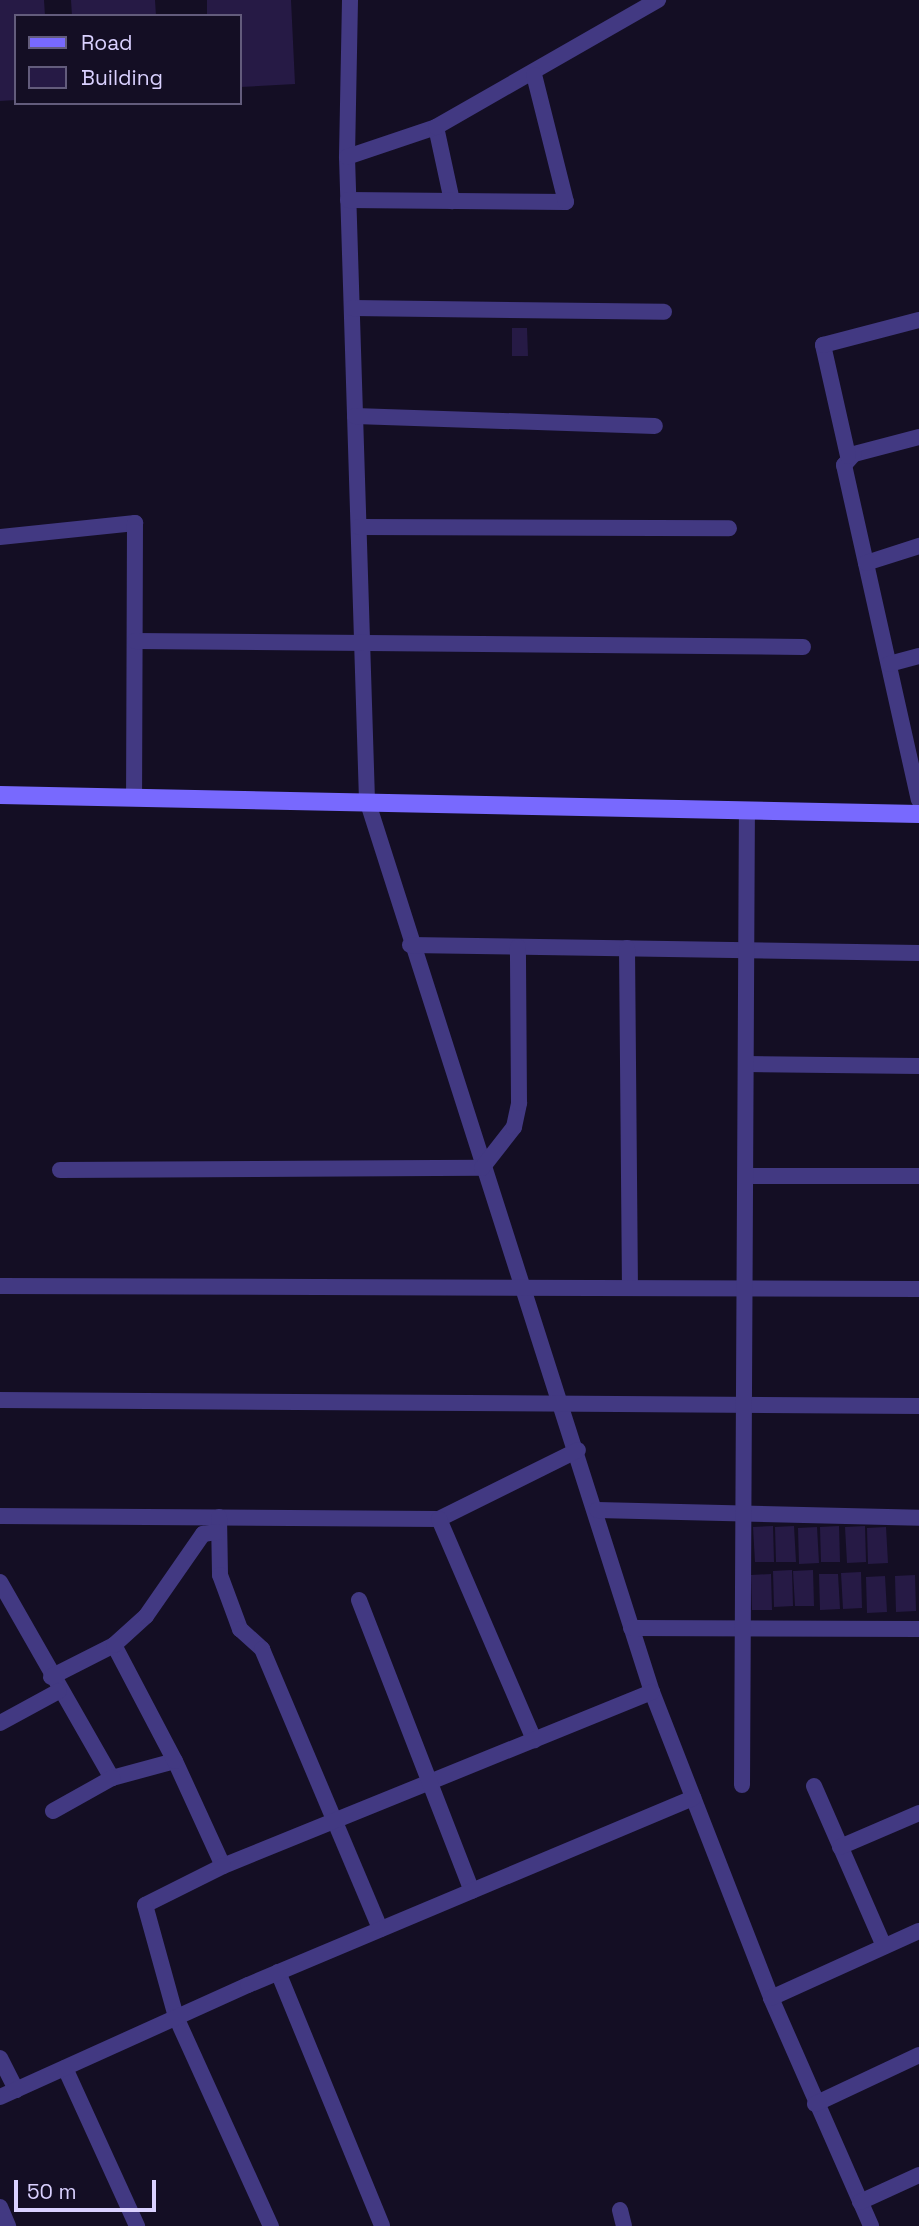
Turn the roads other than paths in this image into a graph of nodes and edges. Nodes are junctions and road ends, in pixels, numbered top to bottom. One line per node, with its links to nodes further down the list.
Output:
1 (350, 0): 5 (street)
2 (658, 0): 3 (street)
3 (534, 75): 4 (street); 7 (street)
4 (436, 127): 5 (street); 7 (street)
5 (347, 157): 6 (street)
6 (348, 200): 7 (street); 8 (street)
7 (452, 201)
8 (352, 308): 9 (street); 11 (street)
9 (664, 312)
10 (919, 320): 14 (street)
11 (355, 416): 12 (street); 15 (street)
12 (655, 426)
13 (919, 437): 14 (street)
14 (848, 456): 19 (street)
15 (359, 527): 16 (street); 21 (street)
16 (729, 528)
17 (0, 537): 20 (street)
18 (919, 546): 19 (street)
19 (866, 563): 24 (street)
20 (135, 641): 21 (street); 26 (street)
21 (362, 644): 22 (street); 27 (street)
22 (803, 647)
23 (919, 656): 24 (street)
24 (889, 664): 28 (street)
25 (0, 795): 26 (main road)
26 (134, 797): 27 (main road)
27 (367, 800): 29 (main road); 31 (street)
28 (919, 800)
29 (747, 812): 30 (main road); 34 (street)
30 (919, 814)
31 (410, 945): 32 (street); 38 (street)
32 (518, 947): 33 (street); 38 (street)
33 (626, 948): 34 (street); 43 (street)
34 (746, 950): 35 (street); 36 (street)
35 (919, 953)
36 (746, 1064): 37 (street); 40 (street)
37 (919, 1066)
38 (482, 1168): 39 (street); 42 (street)
39 (60, 1170)
40 (746, 1176): 41 (street); 44 (street)
41 (919, 1176)
42 (519, 1283): 43 (street); 45 (street); 49 (street)
43 (630, 1284): 44 (street)
44 (746, 1285): 46 (street); 48 (street)
45 (0, 1286)
46 (919, 1289)
47 (0, 1401): 49 (street)
48 (746, 1404): 49 (street); 50 (street); 54 (street)
49 (562, 1405): 51 (street)
50 (919, 1406)
51 (578, 1450): 52 (street); 56 (street)
52 (597, 1510): 54 (street); 60 (street)
53 (0, 1516): 57 (street)
54 (744, 1516): 55 (street); 62 (street)
55 (919, 1518)
56 (439, 1519): 57 (street); 67 (street)
57 (218, 1525): 63 (street); 76 (street)
58 (2, 1591): 64 (street)
59 (359, 1600): 70 (street)
60 (631, 1628): 62 (street); 65 (street)
61 (919, 1629): 62 (street)
62 (741, 1630): 71 (street)
63 (114, 1645): 64 (street); 68 (street)
64 (55, 1684): 66 (street); 69 (street)
65 (652, 1692): 67 (street); 73 (street)
66 (0, 1723)
67 (534, 1740): 70 (street)
68 (175, 1761): 69 (street); 78 (street)
69 (112, 1778): 74 (street)
70 (429, 1782): 76 (street); 79 (street)
71 (742, 1785)
72 (814, 1786): 77 (street)
73 (692, 1798): 79 (street); 84 (street)
74 (53, 1811)
75 (919, 1813): 77 (street)
76 (336, 1819): 78 (street); 80 (street)
77 (840, 1846): 82 (street)
78 (223, 1867): 85 (street)
79 (471, 1891): 80 (street)
80 (380, 1929): 83 (street)
81 (919, 1931): 82 (street)
82 (884, 1947): 84 (street)
83 (278, 1972): 85 (street); 98 (street)
84 (771, 1998): 91 (street)
85 (176, 2017): 88 (street); 97 (street)
86 (919, 2055): 91 (street)
87 (0, 2058): 89 (street)
88 (65, 2068): 89 (street); 96 (street)
89 (16, 2090): 90 (street)
90 (0, 2097)
91 (815, 2104): 93 (street)
92 (919, 2175): 93 (street)
93 (860, 2202): 99 (street)
94 (0, 2207): 95 (street)
95 (5, 2225)
96 (137, 2226)
97 (271, 2226)
98 (382, 2226)
99 (871, 2226)

